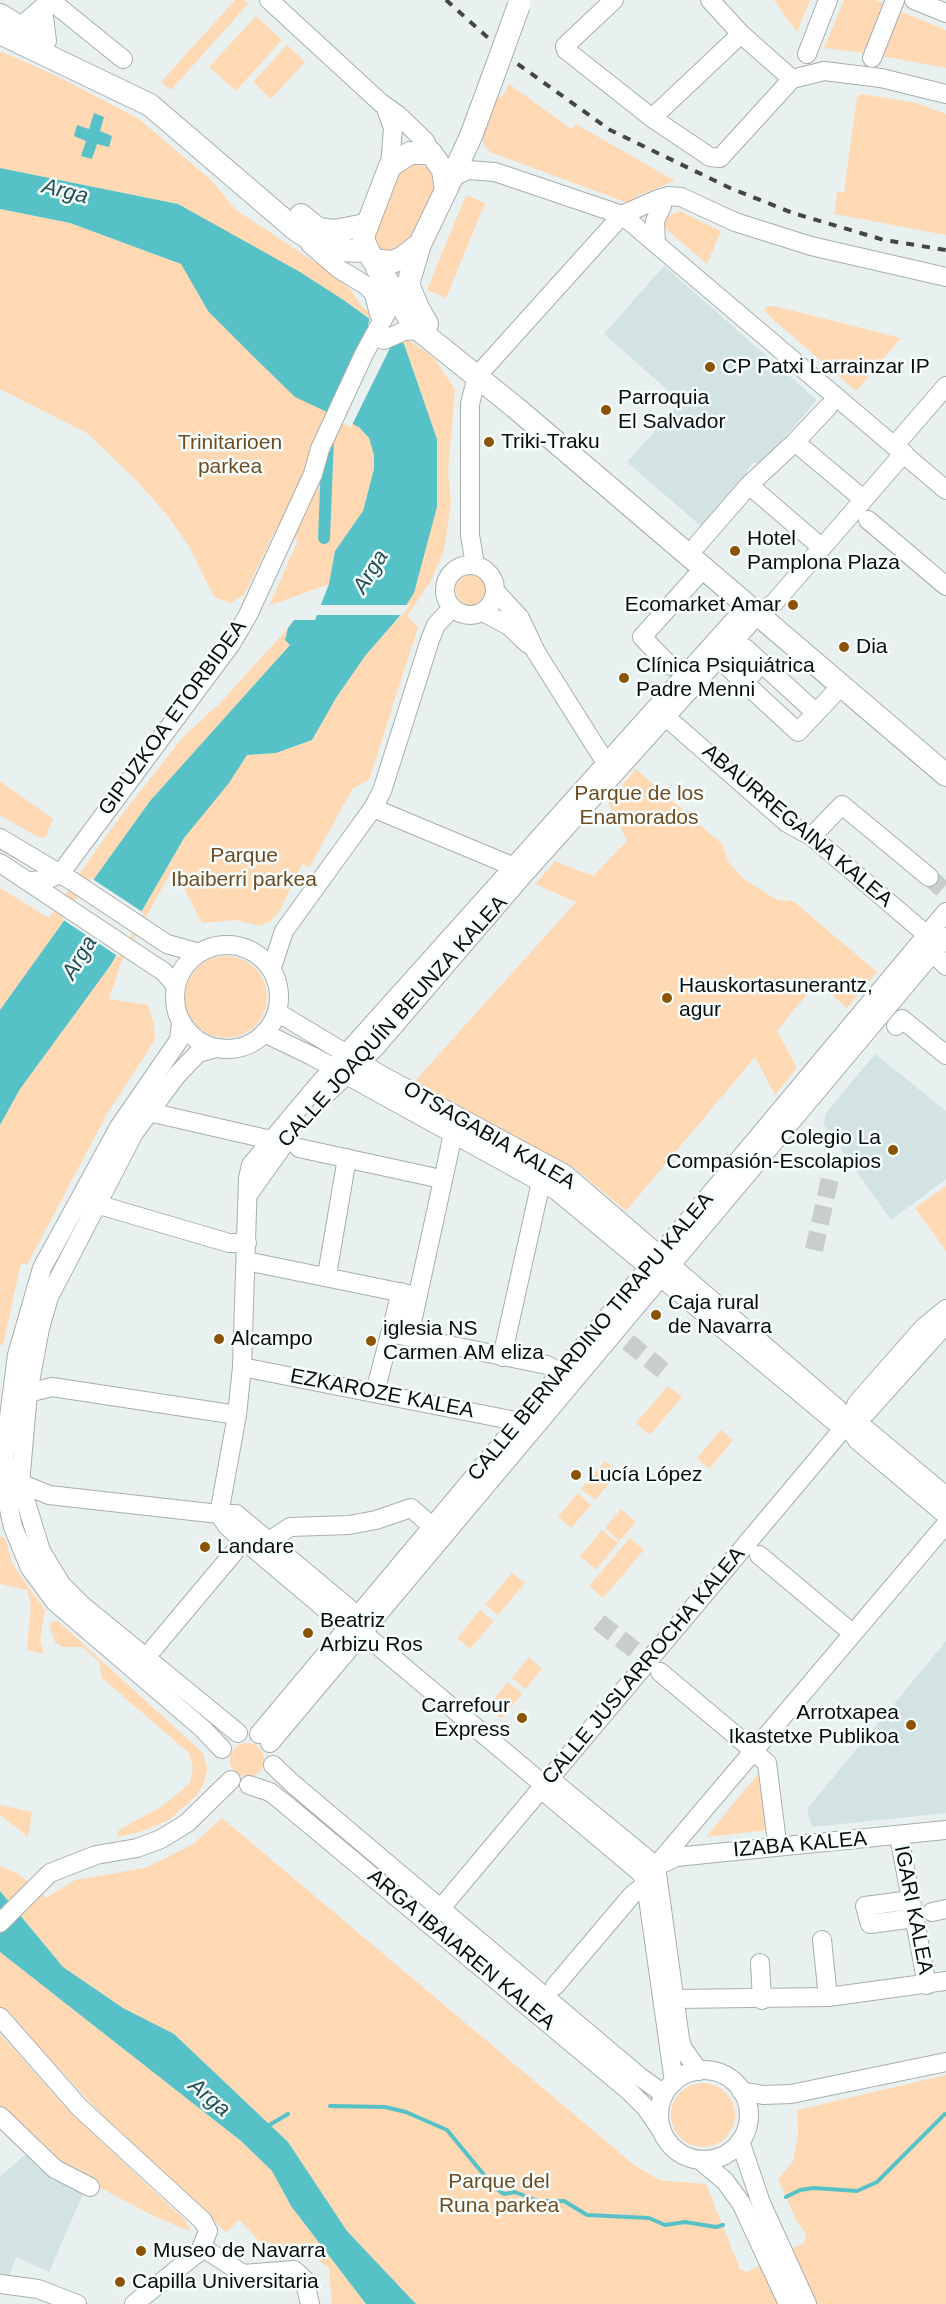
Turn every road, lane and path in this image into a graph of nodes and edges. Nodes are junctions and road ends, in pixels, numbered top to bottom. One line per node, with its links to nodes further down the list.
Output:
1 (269, 0): 19 (street)
2 (614, 0): 20 (street)
3 (710, 0): 12 (street)
4 (828, 0): 14 (street)
5 (895, 0): 15 (street)
6 (914, 0): 9 (street)
7 (520, 2): 21 (main road, bridge)
8 (49, 3): 11 (street); 13 (street); 16 (street)
9 (946, 13)
10 (0, 15): 11 (main road)
11 (9, 33): 13 (main road); 30 (main road)
12 (741, 34): 17 (street); 20 (street)
13 (47, 41): 29 (main road)
14 (807, 54)
15 (872, 58)
16 (123, 59)
17 (792, 79): 18 (street); 20 (street)
18 (946, 94)
19 (385, 106): 22 (street); 23 (street)
20 (652, 117)
21 (472, 131): 22 (main road); 24 (street); 25 (main road)
22 (431, 154): 23 (main road); 25 (main road)
23 (390, 166): 29 (main road)
24 (495, 172): 25 (street); 28 (street)
25 (449, 183): 32 (main road)
26 (681, 197): 27 (street); 28 (street); 34 (street)
27 (662, 206): 28 (street); 31 (street)
28 (626, 218): 31 (street); 40 (street)
29 (365, 225): 33 (main road)
30 (296, 230): 33 (main road); 36 (street)
31 (656, 243): 44 (street)
32 (420, 244): 33 (main road); 35 (main road)
33 (373, 260): 36 (main road)
34 (946, 277)
35 (408, 284): 36 (street); 39 (main road)
36 (390, 309): 37 (main road); 38 (street, GIPUZKOA ETORBIDEA)
37 (419, 330): 38 (street); 39 (main road)
38 (379, 338): 72 (street, GIPUZKOA ETORBIDEA)
39 (442, 348): 40 (main road)
40 (477, 376): 51 (street); 52 (main road)
41 (946, 386): 44 (street, CALLE JOAQUÍN BEUNZA KALEA)
42 (828, 407): 43 (street)
43 (795, 442): 45 (street); 47 (street)
44 (899, 449): 46 (street); 47 (street, CALLE JOAQUÍN BEUNZA KALEA)
45 (749, 485): 49 (street); 50 (street)
46 (946, 490)
47 (863, 499): 56 (street, CALLE JOAQUÍN BEUNZA KALEA)
48 (868, 520): 53 (street)
49 (814, 541)
50 (697, 545)
51 (475, 565): 54 (street); 55 (street)
52 (703, 569): 56 (main road); 60 (street)
53 (946, 586)
54 (496, 592): 57 (street); 58 (street)
55 (452, 608): 57 (street); 67 (street)
56 (753, 610): 61 (main road); 64 (street, CALLE JOAQUÍN BEUNZA KALEA); 65 (street, CALLE JOAQUÍN BEUNZA KALEA)
57 (483, 612): 58 (street)
58 (536, 651): 65 (street)
59 (762, 663): 63 (street)
60 (670, 666)
61 (842, 685): 63 (street); 66 (main road)
62 (748, 686): 63 (street)
63 (816, 713)
64 (666, 717): 65 (street, CALLE JOAQUÍN BEUNZA KALEA); 78 (street, ABAURREGAINA KALEA)
65 (610, 768): 71 (street, CALLE JOAQUÍN BEUNZA KALEA)
66 (946, 775)
67 (373, 808): 71 (street); 76 (street)
68 (817, 831): 73 (street, ABAURREGAINA KALEA)
69 (0, 838): 72 (street)
70 (0, 864): 74 (street)
71 (521, 869): 90 (street, CALLE JOAQUÍN BEUNZA KALEA)
72 (66, 877): 74 (street); 80 (street)
73 (928, 877)
74 (29, 881): 83 (street)
75 (946, 912): 78 (street, CALLE BERNARDINO TIRAPU KALEA)
76 (284, 931): 79 (street); 82 (street)
77 (946, 937): 78 (street, CALLE BERNARDINO TIRAPU KALEA)
78 (930, 944): 81 (street, ABAURREGAINA KALEA); 102 (street, CALLE BERNARDINO TIRAPU KALEA)
79 (246, 948): 80 (street); 82 (street)
80 (199, 953): 83 (street)
81 (946, 966)
82 (271, 970): 84 (street)
83 (176, 986): 85 (street)
84 (277, 1012): 87 (street); 90 (street, OTSAGABIA KALEA)
85 (181, 1022): 88 (street); 116 (street)
86 (896, 1026): 89 (street)
87 (264, 1033): 88 (street); 91 (street, OTSAGABIA KALEA)
88 (216, 1048): 92 (street)
89 (946, 1055)
90 (353, 1058): 91 (street, CALLE JOAQUÍN BEUNZA KALEA); 102 (street, OTSAGABIA KALEA)
91 (339, 1071): 93 (street, OTSAGABIA KALEA); 94 (street, CALLE JOAQUÍN BEUNZA KALEA); 99 (street, CALLE JOAQUÍN BEUNZA KALEA)
92 (149, 1112): 94 (street); 100 (street)
93 (453, 1134): 98 (street, OTSAGABIA KALEA); 104 (street)
94 (271, 1140): 99 (street, CALLE JOAQUÍN BEUNZA KALEA)
95 (299, 1148): 96 (street)
96 (347, 1158): 97 (street); 103 (street)
97 (432, 1177)
98 (541, 1182): 102 (street, OTSAGABIA KALEA); 108 (street)
99 (249, 1194): 101 (street, CALLE JOAQUÍN BEUNZA KALEA)
100 (96, 1204): 101 (street); 112 (street)
101 (247, 1252): 103 (street); 109 (street, CALLE JOAQUÍN BEUNZA KALEA)
102 (661, 1267): 110 (street, CALLE BERNARDINO TIRAPU KALEA); 115 (street, OTSAGABIA KALEA); 125 (street, CALLE BERNARDINO TIRAPU KALEA)
103 (327, 1275): 104 (street)
104 (410, 1294): 106 (street); 107 (street)
105 (946, 1322): 115 (street, CALLE JUSLARROCHA KALEA)
106 (390, 1333): 107 (street); 111 (street)
107 (409, 1336): 108 (street)
108 (502, 1357): 110 (street)
109 (242, 1367): 111 (street, EZKAROZE KALEA); 113 (street, CALLE JOAQUÍN BEUNZA KALEA)
110 (562, 1374): 114 (street, CALLE BERNARDINO TIRAPU KALEA)
111 (375, 1392): 114 (street, EZKAROZE KALEA)
112 (28, 1393): 113 (street); 116 (street)
113 (237, 1415): 118 (street, CALLE JOAQUÍN BEUNZA KALEA)
114 (521, 1422): 121 (street, CALLE BERNARDINO TIRAPU KALEA)
115 (847, 1424): 117 (street, OTSAGABIA KALEA); 119 (street, OTSAGABIA KALEA); 136 (street, CALLE JUSLARROCHA KALEA)
116 (8, 1485): 118 (street); 129 (street); 132 (street)
117 (946, 1496)
118 (219, 1514): 122 (street); 125 (street)
119 (946, 1515)
120 (946, 1524): 141 (street)
121 (433, 1527): 122 (street); 125 (street, CALLE BERNARDINO TIRAPU KALEA)
122 (269, 1541): 125 (street)
123 (236, 1550): 127 (street)
124 (759, 1555): 126 (street)
125 (356, 1626): 130 (street, CALLE BERNARDINO TIRAPU KALEA); 136 (street)
126 (845, 1627)
127 (153, 1649)
128 (660, 1672): 131 (street)
129 (238, 1733): 130 (street); 132 (street)
130 (264, 1739): 134 (street)
131 (747, 1745)
132 (222, 1749): 135 (street)
133 (761, 1758): 139 (street)
134 (273, 1765): 137 (street); 144 (street, ARGA IBAIAREN KALEA)
135 (231, 1780): 137 (street); 146 (street)
136 (545, 1784): 141 (street); 142 (street); 144 (street, CALLE JUSLARROCHA KALEA)
137 (249, 1785): 162 (street, ARGA IBAIAREN KALEA)
138 (946, 1830): 140 (street, IZABA KALEA)
139 (776, 1834)
140 (899, 1836): 141 (street, IZABA KALEA); 143 (street, IGARI KALEA)
141 (656, 1866): 153 (street)
142 (646, 1884): 151 (street); 158 (street)
143 (911, 1900): 145 (street, IGARI KALEA); 145 (street)
144 (441, 1908): 158 (street, ARGA IBAIAREN KALEA)
145 (915, 1918): 150 (street, IGARI KALEA)
146 (0, 1923)
147 (822, 1940): 152 (street)
148 (760, 1964): 154 (street)
149 (946, 1981): 150 (street)
150 (927, 1985): 152 (street)
151 (555, 1986)
152 (828, 1997): 154 (street)
153 (675, 1999): 154 (street); 157 (street)
154 (762, 2000)
155 (0, 2018): 167 (street)
156 (946, 2062): 160 (street)
157 (699, 2071): 158 (street); 159 (street)
158 (669, 2088): 162 (street)
159 (741, 2091): 160 (street); 163 (street)
160 (791, 2094): 163 (street)
161 (0, 2116): 165 (street)
162 (661, 2130): 164 (street)
163 (743, 2134): 164 (street); 166 (street)
164 (700, 2160): 166 (street)
165 (90, 2187)
166 (764, 2232): 172 (street); 173 (street)
167 (202, 2247): 170 (street); 171 (street)
168 (0, 2284): 169 (street)
169 (77, 2304)
170 (134, 2304)
171 (310, 2304)
172 (788, 2304)
173 (807, 2304)

